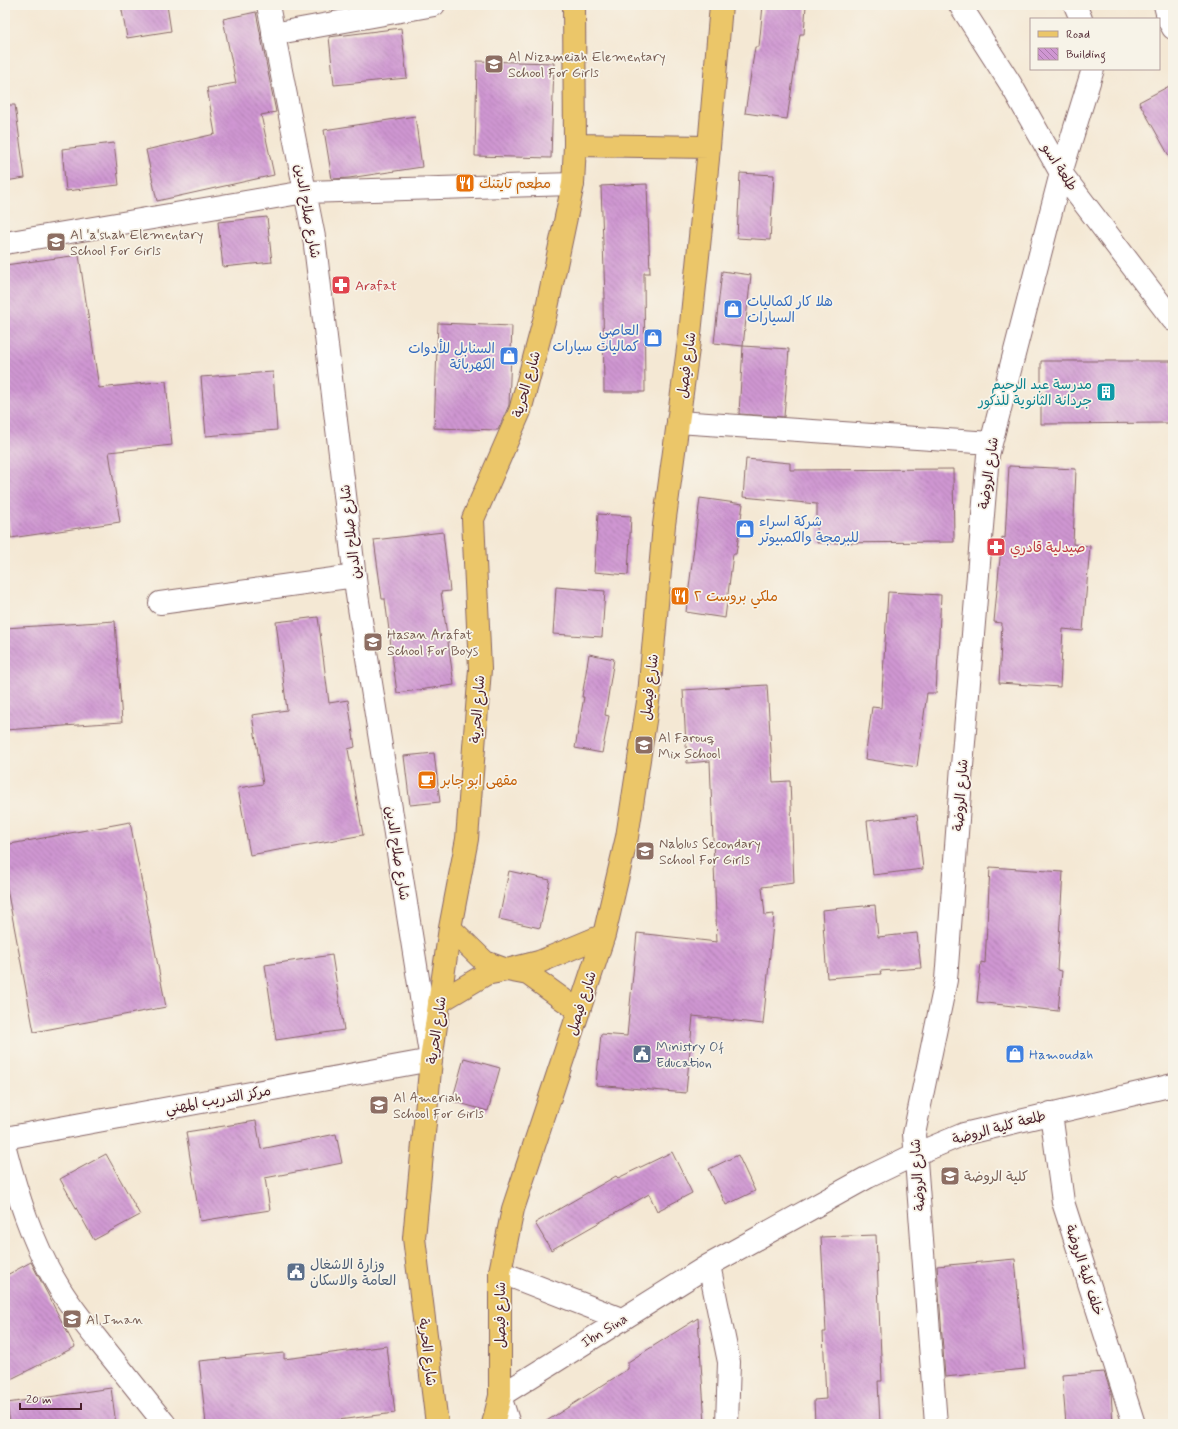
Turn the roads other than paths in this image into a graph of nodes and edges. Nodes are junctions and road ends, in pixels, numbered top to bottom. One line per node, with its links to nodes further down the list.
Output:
1 (268, 5): 10 (street, شارع صلاح الدين)
2 (434, 5): 10 (street)
3 (574, 5): 12 (main road, شارع الحرية)
4 (720, 5): 13 (main road, شارع فيصل)
5 (960, 5): 14 (street, طلعة اسو)
6 (1075, 5): 8 (street)
7 (1165, 5): 9 (street)
8 (1081, 18)
9 (1173, 28)
10 (274, 34): 16 (street, شارع صلاح الدين)
11 (1092, 70): 14 (street, شارع الروضة)
12 (575, 145): 13 (main road); 15 (main road, شارع الحرية)
13 (709, 147): 19 (main road, شارع فيصل)
14 (1061, 173): 18 (street, طلعة اسو); 20 (street, شارع الروضة)
15 (573, 184): 16 (street); 23 (main road, شارع الحرية)
16 (305, 192): 17 (street); 21 (street, شارع صلاح الدين)
17 (5, 243)
18 (1173, 320)
19 (678, 422): 20 (street); 24 (main road, شارع فيصل)
20 (990, 443): 33 (street, شارع الروضة)
21 (355, 576): 22 (street); 28 (street, شارع صلاح الدين)
22 (160, 603)
23 (450, 928): 25 (main road); 26 (main road, شارع الحرية)
24 (604, 935): 25 (main road); 27 (main road, شارع فيصل)
25 (507, 970): 26 (main road); 27 (main road)
26 (439, 1002): 28 (main road, شارع الحرية)
27 (579, 1011): 36 (main road, شارع فيصل)
28 (431, 1060): 31 (street, مركز التدريب المهني); 40 (main road, شارع الحرية)
29 (1173, 1085): 30 (street, طلعة كلية الروضة)
30 (1051, 1113): 33 (street, طلعة كلية الروضة); 45 (street, خلف كلية الروضة)
31 (5, 1138)
32 (5, 1148): 34 (street)
33 (916, 1154): 35 (street, طلعة كلية الروضة); 44 (street, شارع الروضة)
34 (14, 1210): 39 (street)
35 (708, 1265): 37 (street, Ibn Sina); 43 (street)
36 (500, 1272): 37 (street); 38 (main road, شارع فيصل)
37 (621, 1319): 38 (street, Ibn Sina)
38 (500, 1396): 41 (main road, شارع فيصل); 42 (street)
39 (165, 1424)
40 (437, 1424)
41 (493, 1424)
42 (509, 1424)
43 (728, 1424)
44 (936, 1424)
45 (1134, 1424)

